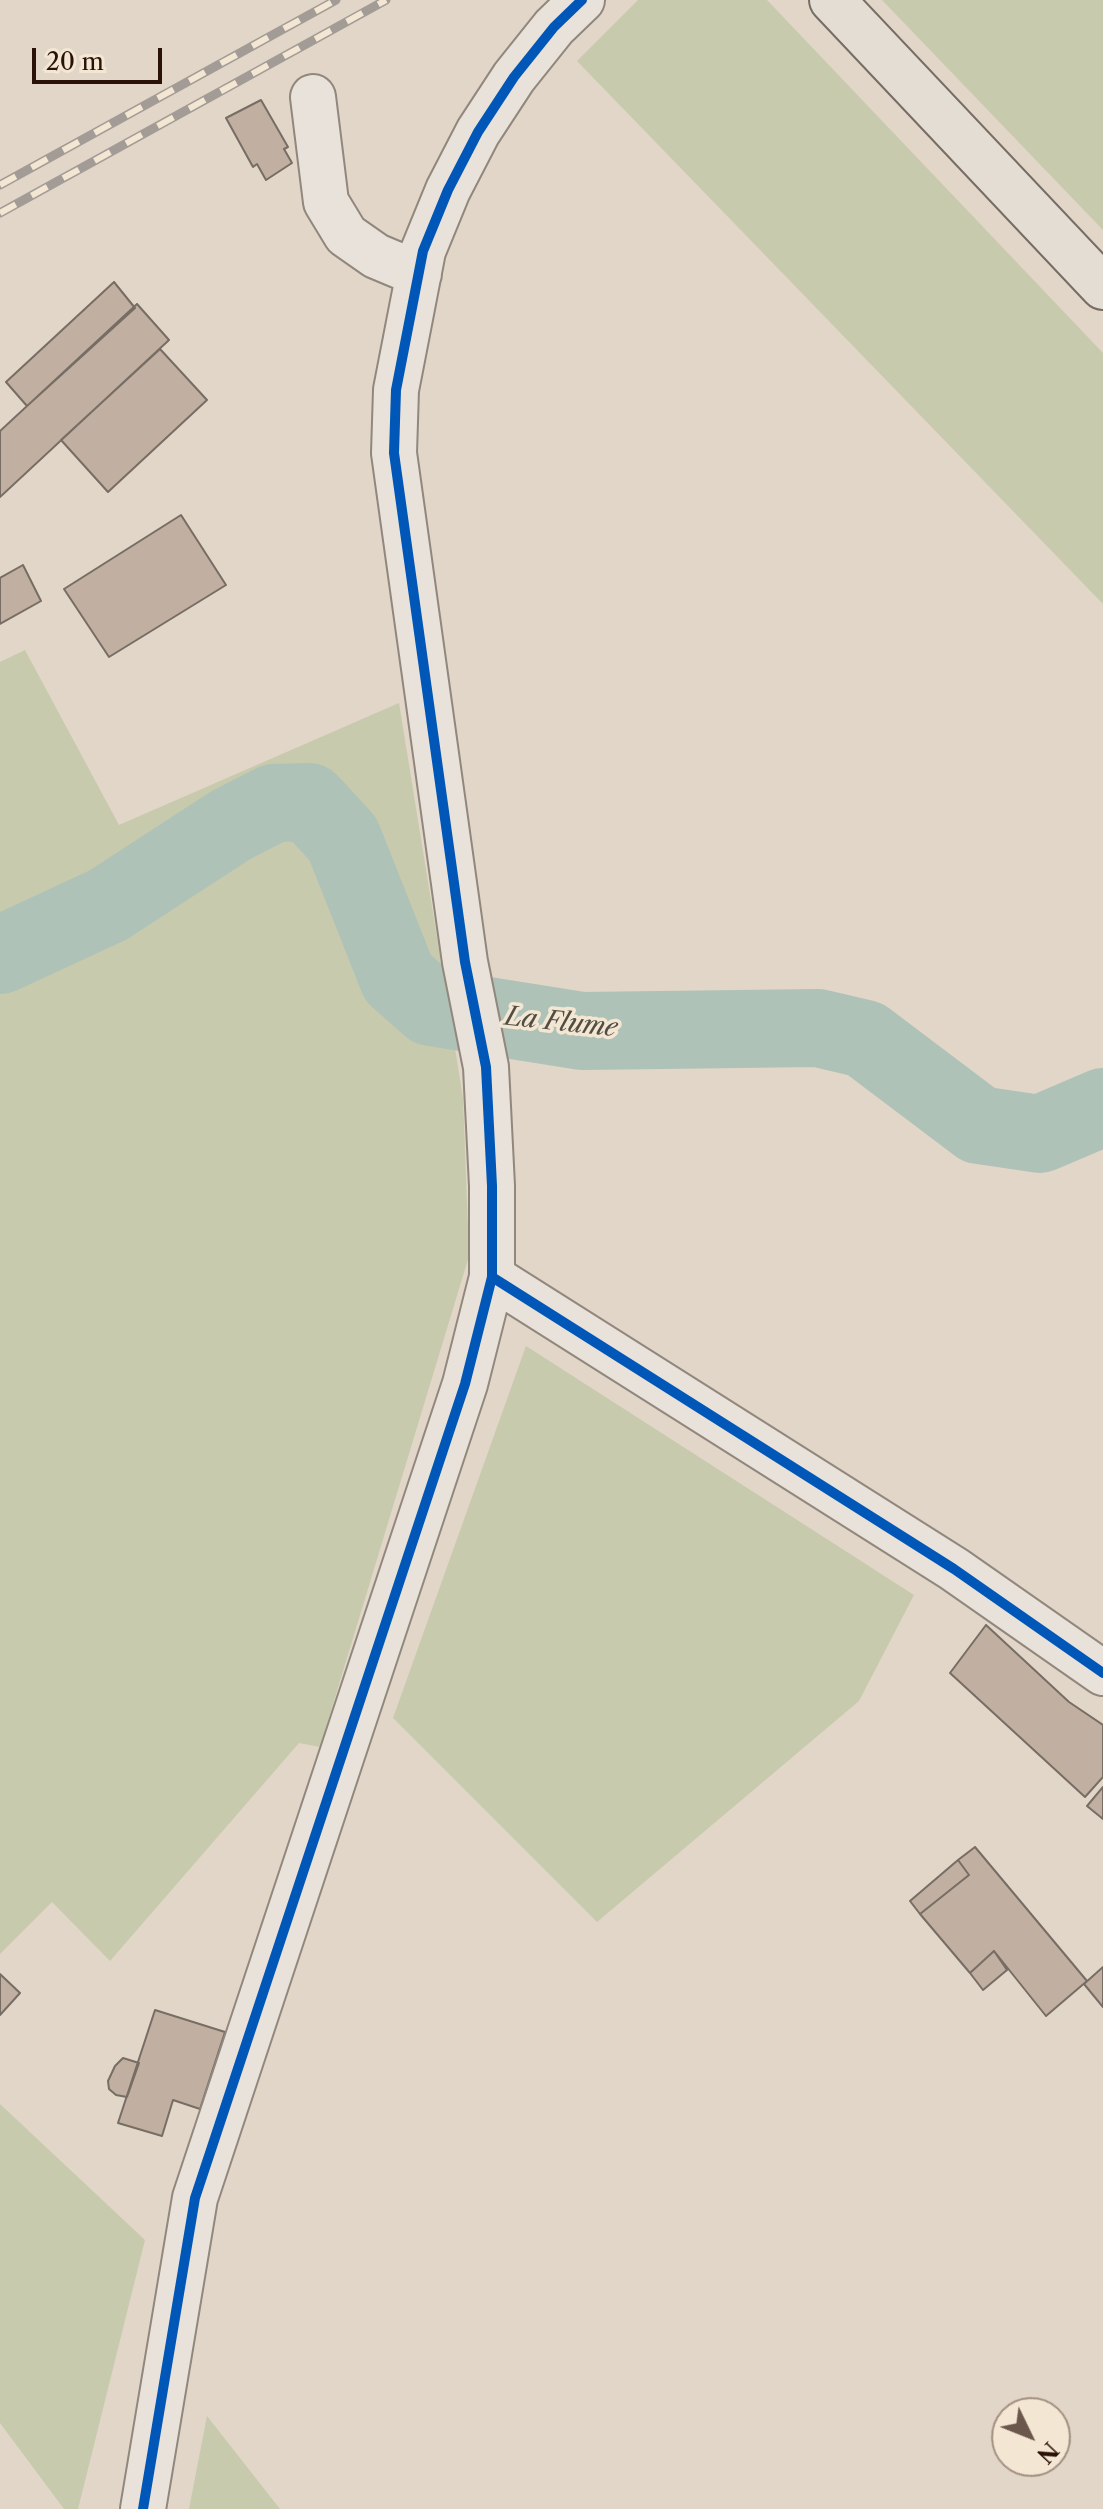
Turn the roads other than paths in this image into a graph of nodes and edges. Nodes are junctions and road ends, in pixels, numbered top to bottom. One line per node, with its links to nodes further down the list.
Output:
1 (582, 0): 4 (street)
2 (832, 0): 5 (main road)
3 (313, 97): 4 (street)
4 (419, 274): 6 (street)
5 (1103, 287)
6 (492, 1277): 7 (street); 8 (street)
7 (1103, 1673)
8 (143, 2509)

